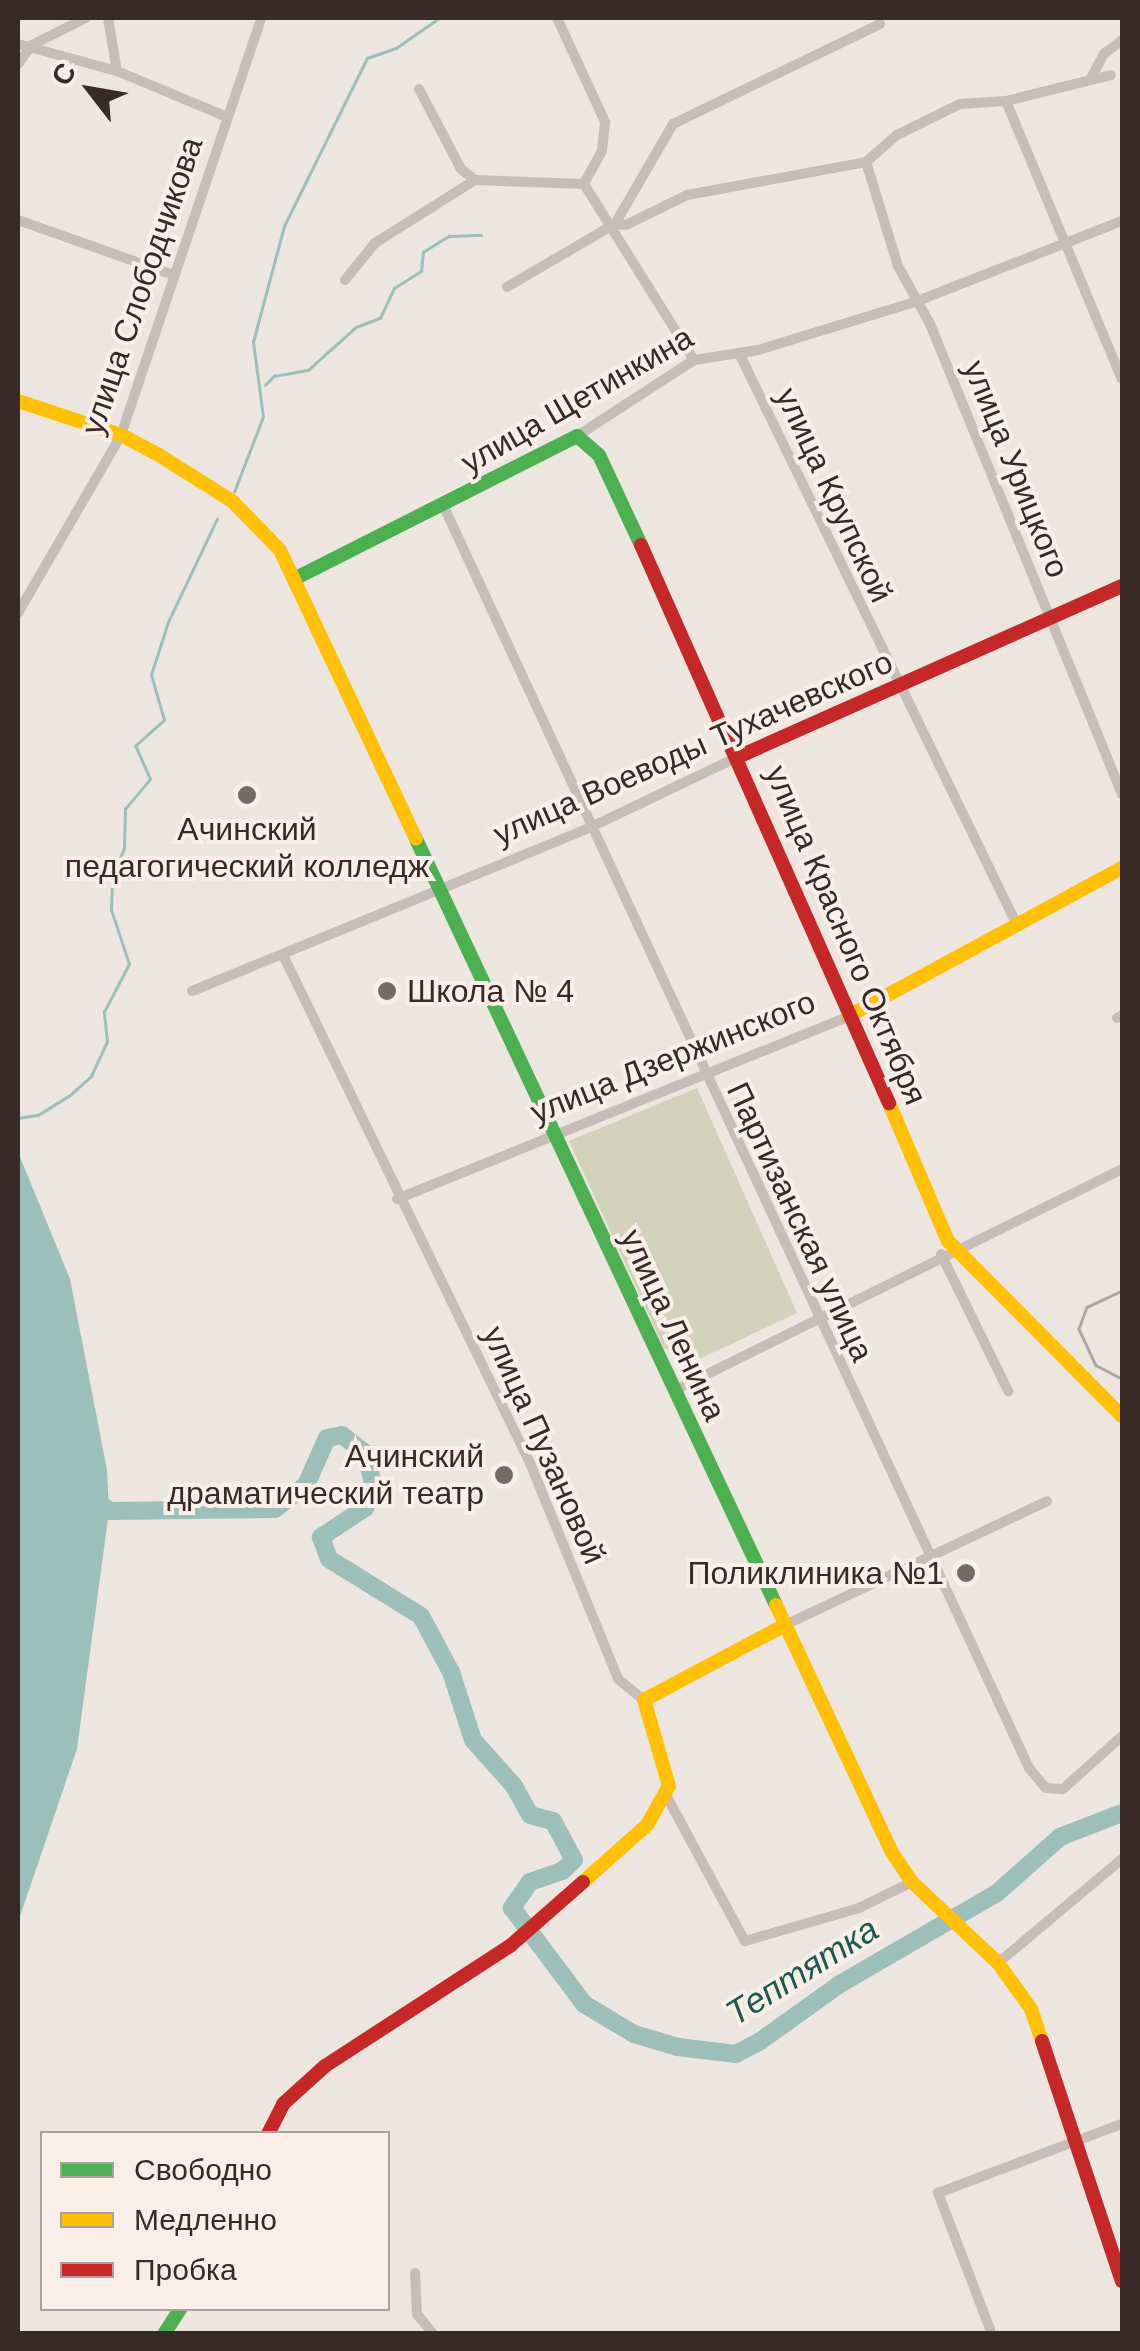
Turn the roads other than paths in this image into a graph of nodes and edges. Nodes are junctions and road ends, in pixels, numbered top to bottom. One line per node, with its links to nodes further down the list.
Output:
1 (86, 18): 8 (street)
2 (108, 18): 10 (street)
3 (260, 18): 15 (street, улица Слободчикова)
4 (557, 18): 18 (street)
5 (880, 24): 21 (street)
6 (1122, 40): 12 (street)
7 (18, 44): 8 (street)
8 (32, 45): 9 (street); 10 (street)
9 (18, 64)
10 (117, 72): 15 (street)
11 (1111, 74): 12 (street)
12 (1090, 80): 14 (street)
13 (419, 88): 17 (street)
14 (1006, 101): 16 (street); 22 (street)
15 (227, 117): 23 (street, улица Слободчикова)
16 (866, 162): 21 (street); 26 (street, улица Урицкого)
17 (475, 180): 18 (street); 24 (street)
18 (584, 184): 21 (street)
19 (18, 220): 23 (street)
20 (1122, 221): 22 (street, улица Щетинкина)
21 (615, 224): 25 (street); 28 (street)
22 (1064, 245): 26 (street, улица Щетинкина); 29 (street)
23 (173, 276): 31 (street, улица Слободчикова)
24 (345, 280)
25 (507, 287)
26 (916, 302): 27 (street, улица Щетинкина); 37 (street, улица Урицкого)
27 (739, 352): 28 (street, улица Щетинкина); 38 (street, улица Крупской)
28 (694, 360): 32 (street, улица Щетинкина)
29 (1122, 378)
30 (18, 402): 31 (main road, улица Ленина)
31 (120, 435): 34 (main road, улица Ленина); 36 (street, улица Слободчикова)
32 (577, 436): 33 (main road, улица Щетинкина); 39 (main road, улица Красного Октября)
33 (444, 507): 34 (main road, улица Щетинкина); 41 (street, Партизанская улица)
34 (296, 578): 43 (main road, улица Ленина)
35 (1122, 586): 37 (main road, улица Воеводы Тухачевского)
36 (18, 613)
37 (1050, 618): 38 (main road, улица Воеводы Тухачевского); 40 (street, улица Урицкого)
38 (898, 688): 39 (main road, улица Воеводы Тухачевского); 44 (street, улица Крупской)
39 (740, 756): 41 (street, улица Воеводы Тухачевского); 47 (main road, улица Красного Октября)
40 (1122, 794)
41 (591, 827): 43 (street, улица Воеводы Тухачевского); 48 (street, Партизанская улица)
42 (1122, 868): 44 (main road, улица Дзержинского)
43 (435, 890): 45 (street, улица Воеводы Тухачевского); 49 (main road, улица Ленина)
44 (1018, 927): 47 (main road, улица Дзержинского)
45 (283, 956): 46 (street, улица Воеводы Тухачевского); 51 (street, улица Пузановой)
46 (192, 991)
47 (849, 1016): 48 (street, улица Дзержинского); 52 (main road, улица Красного Октября)
48 (704, 1074): 49 (street, улица Дзержинского); 53 (street, Партизанская улица)
49 (550, 1135): 51 (street, улица Дзержинского); 54 (main road, улица Ленина)
50 (1122, 1169): 52 (street)
51 (397, 1198): 60 (street, улица Пузановой)
52 (949, 1253): 53 (street); 55 (street); 56 (main road, улица Красного Октября)
53 (816, 1316): 54 (street); 58 (street, Партизанская улица)
54 (674, 1390): 59 (main road, улица Ленина)
55 (1008, 1391)
56 (1122, 1416)
57 (1047, 1502): 58 (street)
58 (928, 1559): 59 (street); 61 (street, Партизанская улица)
59 (783, 1626): 60 (main road); 64 (main road, улица Ленина)
60 (644, 1700): 62 (main road, улица Пузановой)
61 (1122, 1736)
62 (668, 1797): 64 (street); 67 (main road)
63 (1122, 1859): 65 (street)
64 (912, 1882): 65 (main road, улица Ленина)
65 (998, 1963): 68 (main road, улица Ленина)
66 (1122, 2124): 68 (street)
67 (270, 2131)
68 (1076, 2140): 70 (main road, улица Ленина); 72 (street)
69 (415, 2273): 74 (street)
70 (1122, 2281)
71 (179, 2311): 73 (main road)
72 (990, 2329)
73 (164, 2334)
74 (434, 2334)

